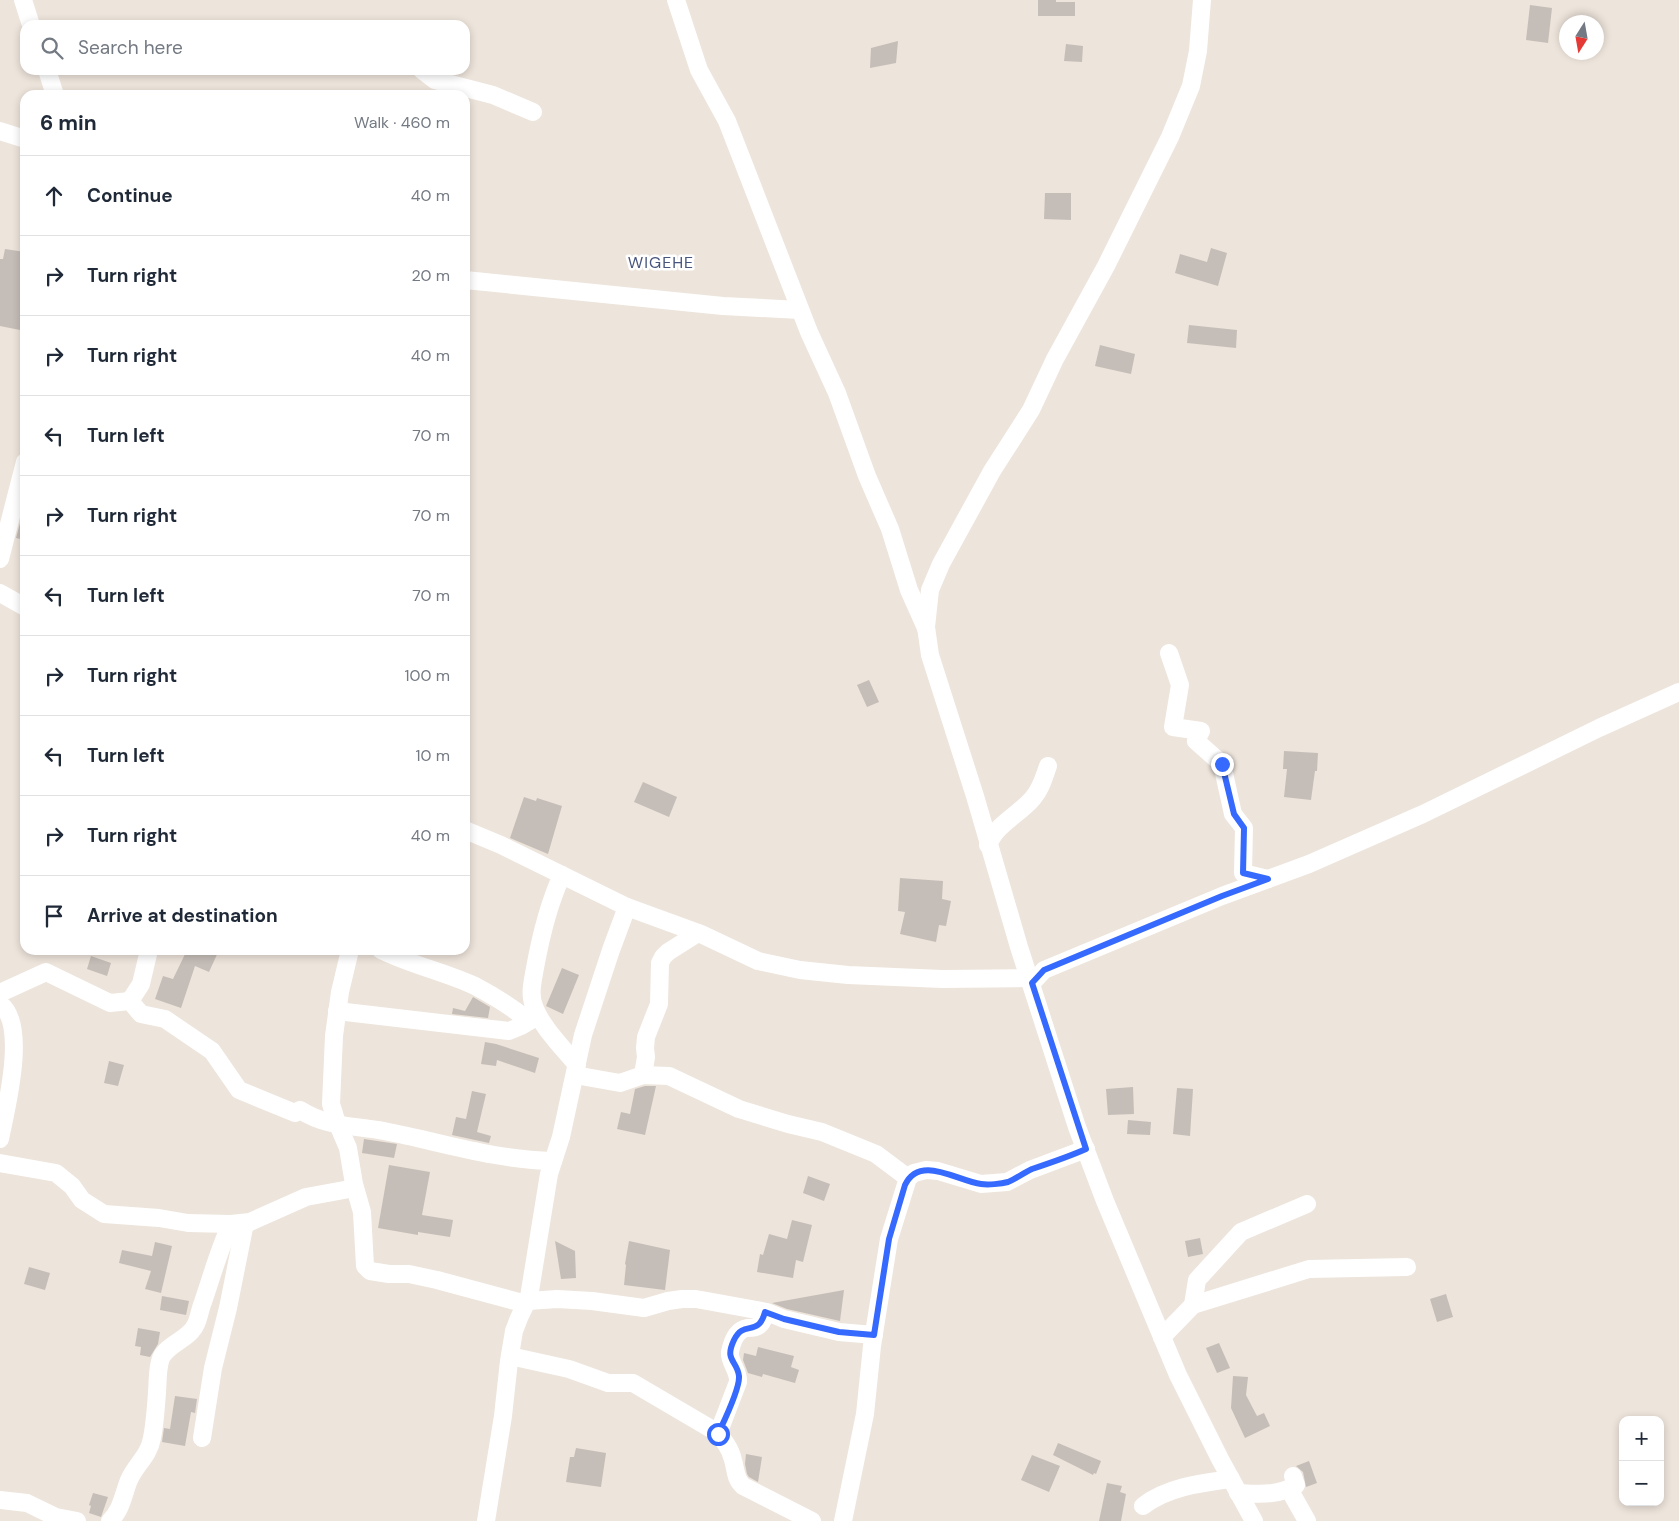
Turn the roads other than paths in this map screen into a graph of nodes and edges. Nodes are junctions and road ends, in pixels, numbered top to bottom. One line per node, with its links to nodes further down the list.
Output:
1 (676, 0): 12 (street)
2 (1202, 0): 17 (street)
3 (21, 2): 4 (street)
4 (29, 20)
5 (49, 75): 7 (street)
6 (428, 75): 8 (street)
7 (54, 90)
8 (532, 112)
9 (0, 131): 10 (street)
10 (20, 137)
11 (470, 281): 12 (street)
12 (800, 310): 17 (street)
13 (20, 482): 14 (street)
14 (0, 560)
15 (0, 593): 16 (street)
16 (20, 604)
17 (927, 631): 22 (street)
18 (1169, 653): 24 (street)
19 (1679, 692): 24 (street)
20 (1048, 766): 22 (street)
21 (470, 832): 23 (street)
22 (988, 845): 30 (street)
23 (562, 875): 25 (street); 35 (street)
24 (1268, 879): 30 (street)
25 (627, 907): 26 (street); 36 (street)
26 (698, 933): 30 (street); 37 (street)
27 (148, 955): 32 (street)
28 (349, 955): 34 (street)
29 (391, 955): 35 (street)
30 (1031, 980): 40 (street)
31 (0, 993): 32 (street)
32 (130, 1001): 38 (street)
33 (0, 1004): 39 (street)
34 (337, 1011): 35 (street); 38 (street)
35 (534, 1019): 36 (street)
36 (576, 1070): 37 (street); 41 (street)
37 (643, 1075): 43 (street)
38 (338, 1126): 41 (street); 44 (street)
39 (0, 1139)
40 (1086, 1149): 43 (street); 52 (street)
41 (553, 1161): 48 (street)
42 (0, 1163): 46 (street)
43 (908, 1178): 51 (street)
44 (355, 1188): 46 (street); 48 (street)
45 (1308, 1204): 49 (street)
46 (238, 1223): 55 (street); 60 (street)
47 (1407, 1267): 49 (street)
48 (527, 1303): 50 (street); 53 (street)
49 (1193, 1305): 52 (street)
50 (765, 1312): 51 (street); 54 (street)
51 (874, 1335): 63 (street)
52 (1162, 1337): 56 (street)
53 (510, 1356): 54 (street); 61 (street)
54 (718, 1434): 62 (street)
55 (202, 1438)
56 (1235, 1486): 58 (street); 64 (street); 65 (street)
57 (0, 1500): 59 (street)
58 (1143, 1506)
59 (77, 1521)
60 (110, 1521)
61 (486, 1521)
62 (812, 1521)
63 (842, 1521)
64 (1254, 1521)
65 (1307, 1521)

